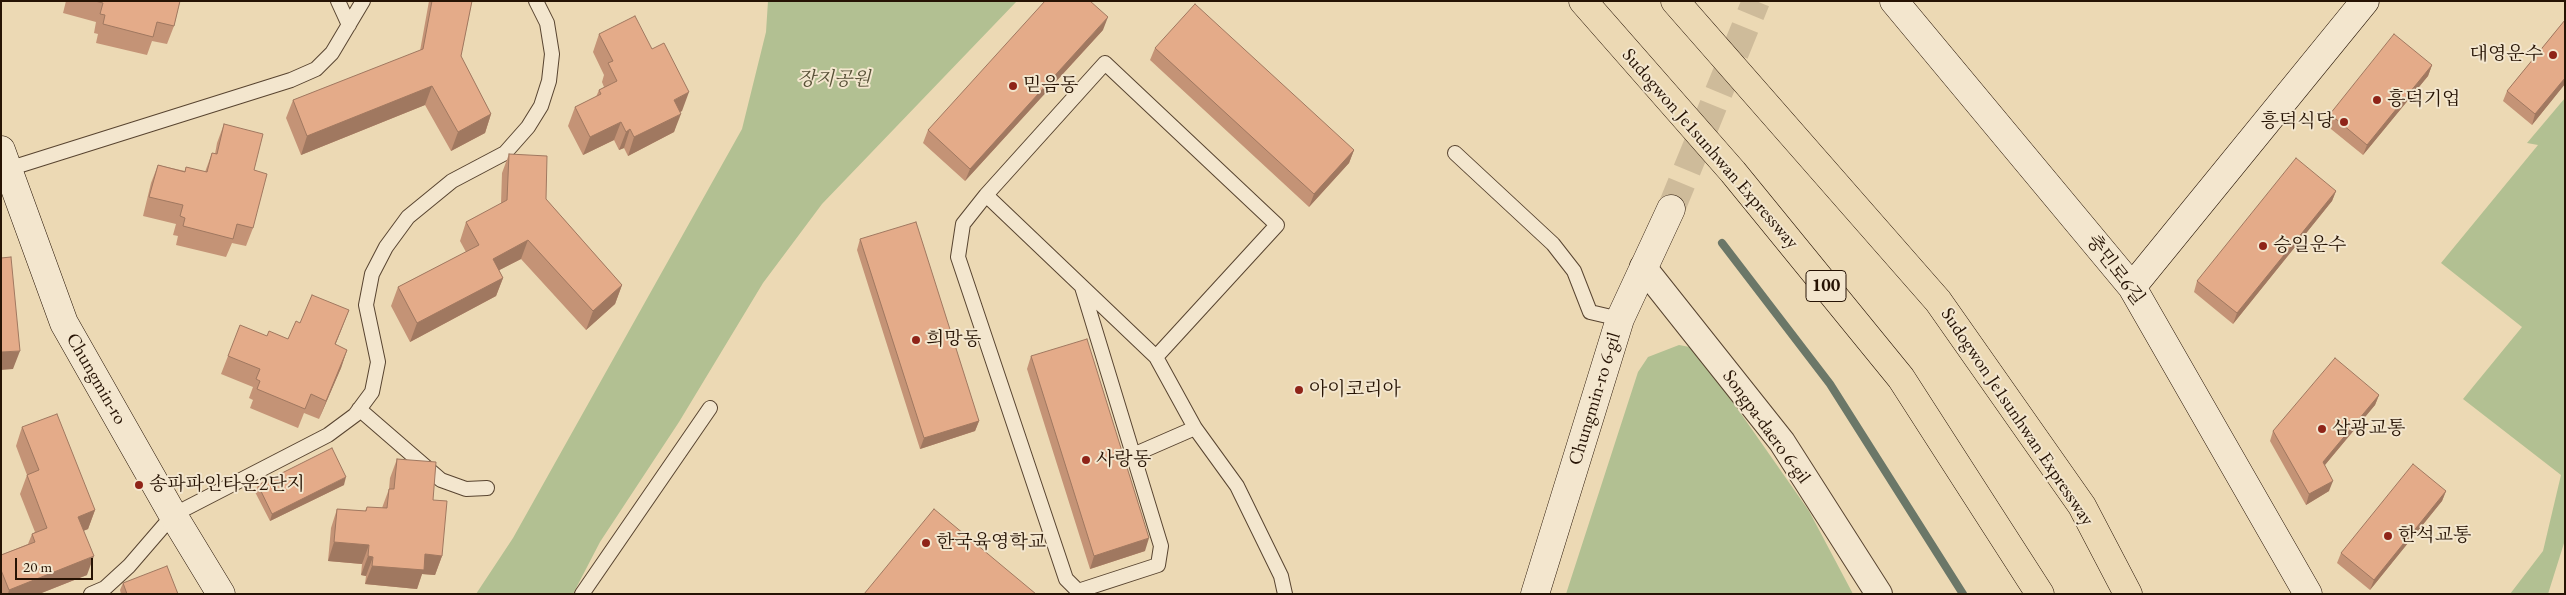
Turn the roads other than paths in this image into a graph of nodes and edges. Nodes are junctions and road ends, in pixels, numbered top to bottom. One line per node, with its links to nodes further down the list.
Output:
1 (338, 1): 8 (lane)
2 (363, 1): 8 (lane)
3 (536, 1): 19 (lane)
4 (1583, 1): 30 (highway, Sudogwon Je1sunhwan Expressway / 100)
5 (1676, 1): 31 (highway, Sudogwon Je1sunhwan Expressway)
6 (1894, 1): 15 (street, 충민로6길)
7 (2365, 1): 15 (street)
8 (349, 25): 10 (lane)
9 (1455, 153): 16 (lane)
10 (5, 160): 23 (street, Chungmin-ro)
11 (986, 196): 14 (lane); 17 (lane); 21 (lane)
12 (1671, 209): 13 (street, Chungmin-ro 6-gil)
13 (1643, 267): 16 (street, Chungmin-ro 6-gil); 29 (street, Songpa-daero 6-gil)
14 (1082, 286): 17 (lane); 21 (lane)
15 (2132, 287): 32 (street, 충민로6길)
16 (1620, 319): 28 (street, Chungmin-ro 6-gil)
17 (1156, 357): 20 (lane)
18 (710, 408): 26 (lane)
19 (359, 409): 22 (lane); 23 (lane)
20 (1195, 428): 21 (lane); 27 (lane)
21 (1133, 455)
22 (487, 488)
23 (173, 515): 24 (lane); 25 (street, Chungmin-ro)
24 (92, 594)
25 (221, 594)
26 (582, 594)
27 (1285, 594)
28 (1535, 594)
29 (1879, 594)
30 (2040, 594)
31 (2128, 594)
32 (2308, 594)

